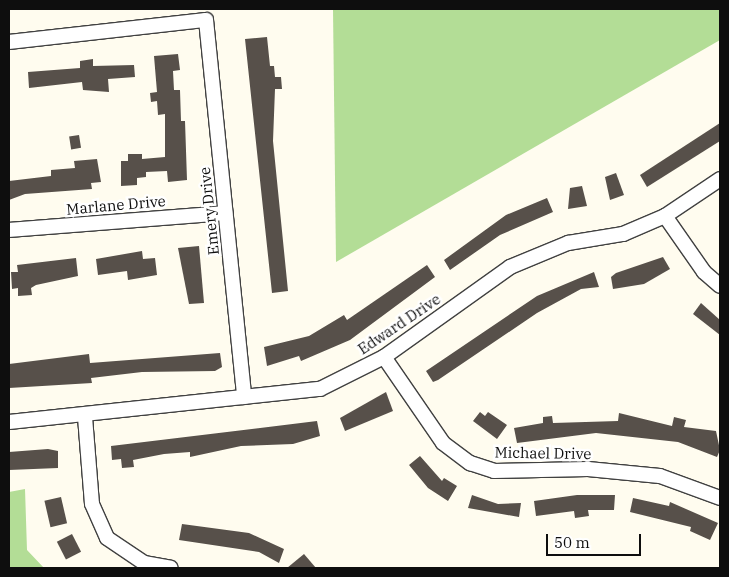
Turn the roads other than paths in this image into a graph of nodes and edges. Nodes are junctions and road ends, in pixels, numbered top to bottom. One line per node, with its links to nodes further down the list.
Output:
1 (9, 42): 3 (street, Emery Drive)
2 (720, 179): 4 (street, Edward Drive)
3 (225, 213): 5 (street, Marlane Drive); 8 (street, Emery Drive)
4 (665, 216): 6 (street); 7 (street, Edward Drive)
5 (9, 230)
6 (720, 286)
7 (384, 357): 8 (street, Edward Drive); 11 (street, Michael Drive)
8 (244, 398): 9 (street, Edward Drive)
9 (84, 417): 10 (street, Edward Drive); 12 (street)
10 (9, 422)
11 (720, 498)
12 (171, 568)

